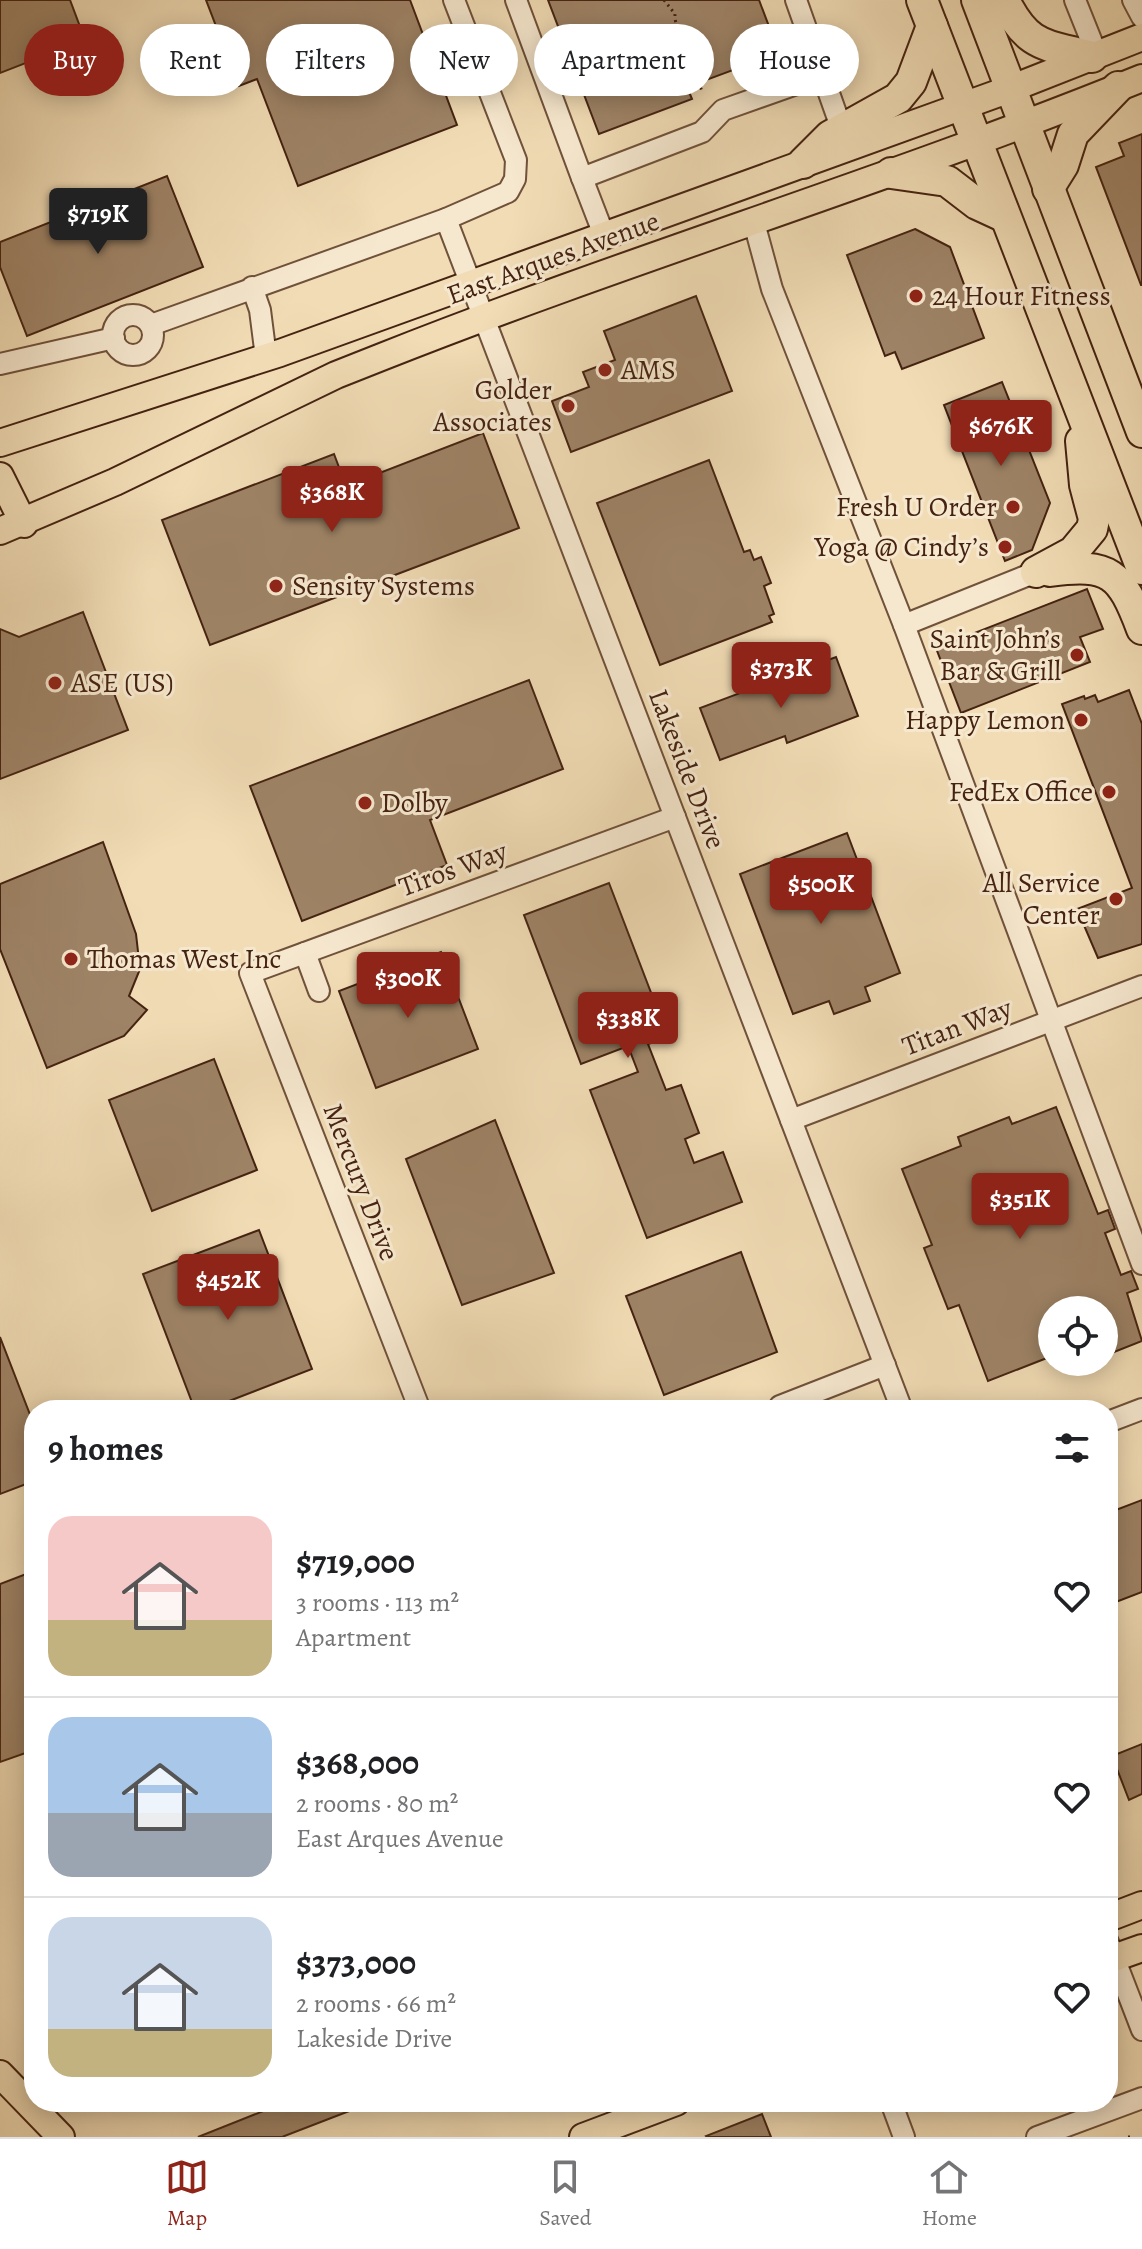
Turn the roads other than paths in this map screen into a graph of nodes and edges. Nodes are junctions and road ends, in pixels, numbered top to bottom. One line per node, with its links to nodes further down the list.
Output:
1 (454, 0): 26 (street)
2 (516, 0): 23 (street)
3 (796, 0): 10 (street)
4 (977, 0): 14 (highway)
5 (1004, 0): 12 (highway)
6 (1075, 0): 12 (street)
7 (1133, 0): 9 (street)
8 (927, 13): 17 (highway); 19 (highway)
9 (1142, 17)
10 (804, 24)
11 (1142, 37): 12 (main road, East Arques Avenue)
12 (1094, 56): 14 (main road, East Arques Avenue)
13 (1130, 82): 18 (main road, East Arques Avenue); 24 (highway)
14 (1010, 89): 17 (main road, East Arques Avenue); 18 (highway)
15 (763, 96): 23 (street)
16 (830, 96): 19 (street)
17 (961, 107): 20 (highway); 21 (main road, East Arques Avenue)
18 (1023, 123): 20 (main road, East Arques Avenue); 24 (highway)
19 (842, 130): 21 (highway)
20 (974, 141): 22 (main road, East Arques Avenue); 25 (highway)
21 (803, 163): 28 (main road, East Arques Avenue)
22 (891, 173): 25 (highway); 27 (main road, East Arques Avenue)
23 (582, 178): 28 (street)
24 (1048, 189): 37 (highway)
25 (1003, 216): 36 (highway)
26 (446, 219): 29 (street, Lakeside Drive); 30 (street)
27 (753, 219): 31 (main road, East Arques Avenue); 43 (street)
28 (604, 235): 29 (main road, East Arques Avenue)
29 (470, 283): 31 (street, Lakeside Drive); 34 (main road, East Arques Avenue)
30 (252, 287): 32 (street); 34 (street)
31 (483, 316): 40 (main road, East Arques Avenue); 45 (street, Lakeside Drive)
32 (151, 325): 33 (street); 33 (street)
33 (114, 338): 35 (street)
34 (266, 357): 38 (main road, East Arques Avenue)
35 (0, 364)
36 (1078, 410): 41 (highway); 42 (highway)
37 (1142, 432)
38 (0, 443)
39 (0, 476): 40 (main road)
40 (12, 528)
41 (1142, 569)
42 (1036, 572): 43 (street); 44 (highway)
43 (904, 625): 50 (street)
44 (1142, 629)
45 (675, 817): 46 (street, Tiros Way); 51 (street, Lakeside Drive)
46 (305, 953): 47 (street, Tiros Way); 49 (street)
47 (250, 973): 54 (street, Mercury Drive)
48 (1142, 986): 50 (street, Titan Way)
49 (319, 991)
50 (1050, 1021): 51 (street, Titan Way); 52 (street)
51 (791, 1120): 53 (street, Lakeside Drive)
52 (1142, 1264)
53 (885, 1365): 55 (street); 56 (street, Lakeside Drive)
54 (416, 1400)
55 (795, 1400)
56 (898, 1400)
57 (1142, 1409): 58 (street)
58 (1118, 1418)
59 (1142, 1905): 60 (main road)
60 (1118, 1914)
61 (1142, 1948): 62 (main road)
62 (1118, 1952)
63 (1118, 1972): 64 (street)
64 (1142, 2030)
65 (0, 2074): 67 (main road)
66 (1142, 2098): 68 (street)
67 (24, 2099)
68 (1118, 2107)
69 (37, 2112): 73 (main road)
70 (649, 2112): 74 (main road)
71 (895, 2112): 75 (street)
72 (1104, 2112): 76 (street)
73 (61, 2137)
74 (583, 2137)
75 (904, 2137)
76 (1037, 2137)

